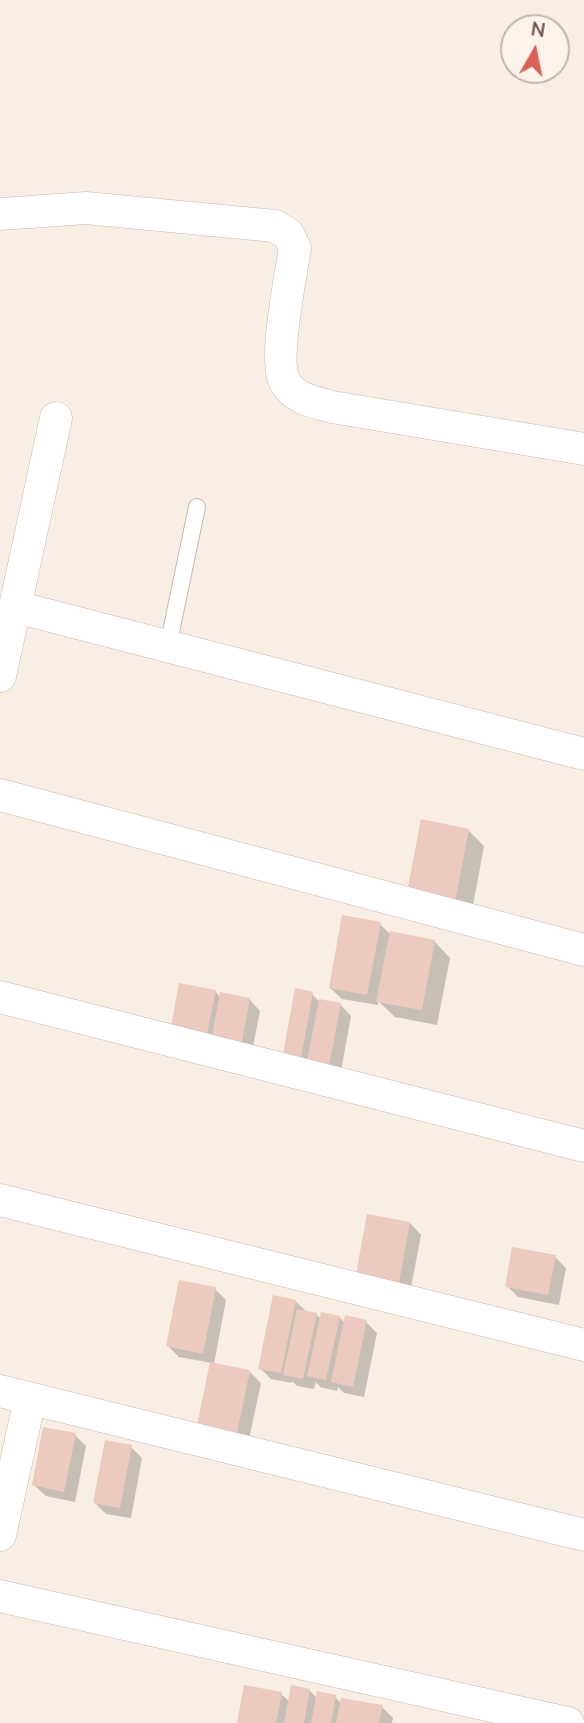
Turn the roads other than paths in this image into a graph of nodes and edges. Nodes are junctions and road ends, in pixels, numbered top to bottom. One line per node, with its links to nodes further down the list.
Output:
1 (0, 214): 3 (street)
2 (56, 418): 5 (street)
3 (584, 449)
4 (197, 507): 6 (lane)
5 (8, 605): 6 (street); 7 (street)
6 (168, 646): 8 (street)
7 (0, 676)
8 (584, 754)
9 (0, 796): 10 (street)
10 (584, 950)
11 (0, 996): 12 (street)
12 (584, 1146)
13 (0, 1200): 14 (street)
14 (584, 1345)
15 (0, 1391): 16 (street)
16 (30, 1399): 17 (street); 18 (street)
17 (0, 1535)
18 (584, 1535)
19 (0, 1596): 20 (street)
20 (568, 1723)

